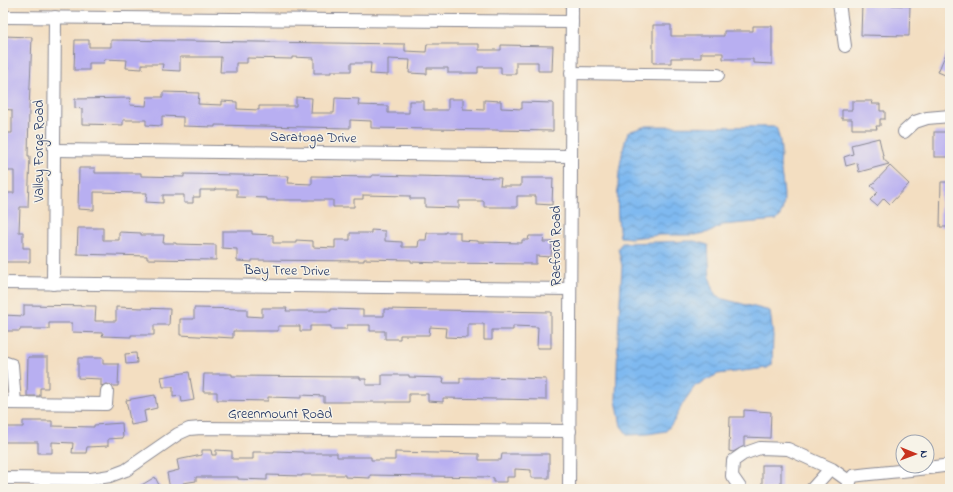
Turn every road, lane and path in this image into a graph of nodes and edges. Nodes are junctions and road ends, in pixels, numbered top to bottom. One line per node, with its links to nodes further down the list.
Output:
1 (572, 3): 5 (street, Raeford Road)
2 (839, 3): 6 (street)
3 (3, 17): 4 (street)
4 (55, 17): 5 (street); 11 (street, Valley Forge Road)
5 (572, 22): 7 (street, Raeford Road)
6 (845, 46)
7 (571, 73): 8 (street); 12 (street, Raeford Road)
8 (718, 75)
9 (950, 116): 10 (street)
10 (904, 132)
11 (54, 150): 12 (street, Saratoga Drive); 14 (street, Valley Forge Road)
12 (571, 156): 15 (street, Raeford Road)
13 (3, 283): 14 (street, Bay Tree Drive)
14 (53, 284): 15 (street, Bay Tree Drive)
15 (570, 289): 20 (street, Raeford Road)
16 (3, 362): 19 (street)
17 (107, 391): 19 (street)
18 (3, 402): 19 (street)
19 (16, 403)
20 (570, 431): 23 (street, Greenmount Road); 25 (street, Raeford Road)
21 (950, 465): 24 (street)
22 (830, 469): 24 (street); 26 (street); 27 (street)
23 (3, 478)
24 (848, 486)
25 (569, 489)
26 (741, 489)
27 (812, 489)

